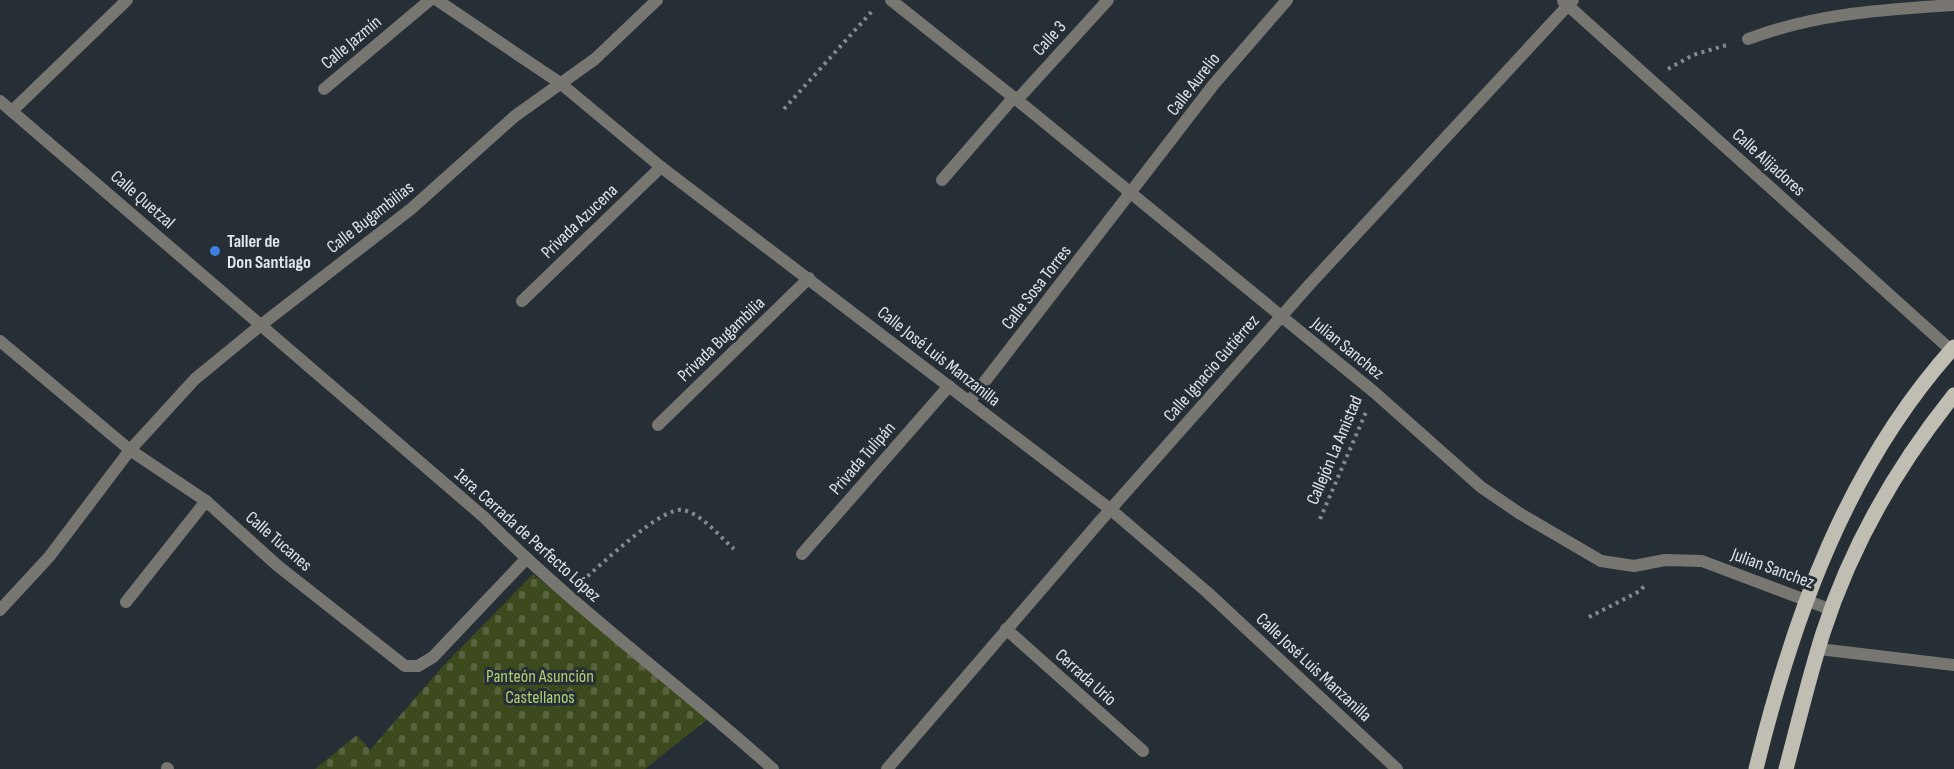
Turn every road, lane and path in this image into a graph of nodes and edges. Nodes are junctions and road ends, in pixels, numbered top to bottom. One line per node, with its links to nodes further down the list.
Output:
1 (127, 0): 18 (street)
2 (430, 0): 14 (street, Calle Jazmín)
3 (436, 0): 13 (street, Calle José Luis Manzanilla)
4 (657, 0): 13 (street, Calle Bugambilias)
5 (882, 0): 17 (path)
6 (891, 0): 15 (street, Julian Sanchez)
7 (1108, 0): 15 (street, Calle 3)
8 (1287, 0): 21 (street, Calle Aurelio)
9 (1568, 2): 12 (street, Calle Alijadores); 24 (street, Calle Ignacio Gutiérrez)
10 (1954, 5): 11 (street)
11 (1748, 39): 12 (path)
12 (1650, 79): 27 (street, Calle Alijadores)
13 (560, 83): 19 (street, Calle José Luis Manzanilla); 25 (street, Calle Bugambilias)
14 (324, 89)
15 (1016, 99): 20 (street, Calle 3); 21 (street, Julian Sanchez)
16 (0, 101): 18 (street, Calle Quetzal)
17 (784, 109)
18 (12, 111): 25 (street, Calle Quetzal)
19 (662, 167): 22 (street, Calle José Luis Manzanilla); 23 (street, Privada Azucena)
20 (942, 180)
21 (1131, 193): 24 (street, Julian Sanchez); 31 (street, Calle Sosa Torres)
22 (808, 278): 28 (street, Calle José Luis Manzanilla); 32 (street, Privada Bugambilia)
23 (522, 302)
24 (1281, 316): 29 (street, Julian Sanchez); 35 (street, Calle Ignacio Gutiérrez)
25 (261, 325): 33 (street, Calle Bugambilias); 39 (street, 1era. Cerrada de Perfecto López)
26 (0, 341): 33 (street, Calle Tucanes)
27 (1953, 349): 42 (main road)
28 (949, 386): 31 (street, Calle José Luis Manzanilla); 38 (street, Privada Tulipán)
29 (1374, 392): 36 (path, Callejón La Amistad); 40 (street, Julian Sanchez)
30 (1954, 395): 45 (main road)
31 (969, 402): 35 (street, Calle José Luis Manzanilla)
32 (658, 425)
33 (130, 450): 34 (street, Calle Tucanes); 44 (street, Calle Bugambilias)
34 (206, 501): 39 (street, Calle Tucanes); 43 (street)
35 (1110, 509): 47 (street, Calle Ignacio Gutiérrez); 53 (street, Calle José Luis Manzanilla)
36 (1320, 519)
37 (734, 549): 41 (path)
38 (802, 554)
39 (526, 559): 41 (street, 1era. Cerrada de Perfecto López)
40 (1670, 560): 42 (street, Julian Sanchez); 46 (path)
41 (566, 595): 51 (street, 1era. Cerrada de Perfecto López)
42 (1806, 599): 45 (street, Julian Sanchez); 54 (main road)
43 (126, 602)
44 (1, 606)
45 (1832, 610): 48 (main road)
46 (1589, 617)
47 (1006, 629): 50 (street, Cerrada Urio); 52 (street, Calle Ignacio Gutiérrez)
48 (1819, 649): 49 (street); 55 (main road)
49 (1954, 665)
50 (1143, 751)
51 (773, 769)
52 (887, 769)
53 (1397, 769)
54 (1756, 769)
55 (1786, 769)

